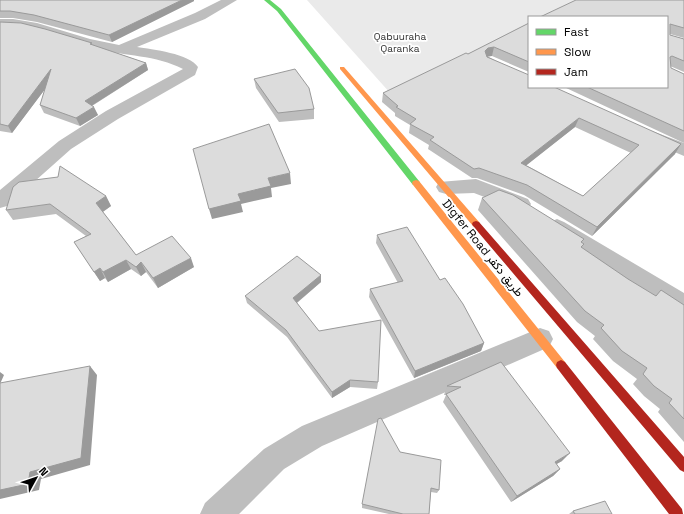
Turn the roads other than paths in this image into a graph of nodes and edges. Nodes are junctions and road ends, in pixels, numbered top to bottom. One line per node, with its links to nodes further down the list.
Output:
1 (231, 0): 4 (street)
2 (267, 0): 11 (street, Digfer Road طريق دكفر)
3 (0, 23): 4 (street)
4 (119, 50): 9 (street)
5 (334, 58): 8 (street, Digfer Road طريق دكفر)
6 (641, 130): 7 (street)
7 (684, 150)
8 (446, 187): 10 (street); 12 (street, Digfer Road طريق دكفر)
9 (0, 201)
10 (684, 305)
11 (540, 339): 13 (street); 14 (street, Digfer Road طريق دكفر)
12 (684, 466)
13 (216, 514)
14 (677, 514)

